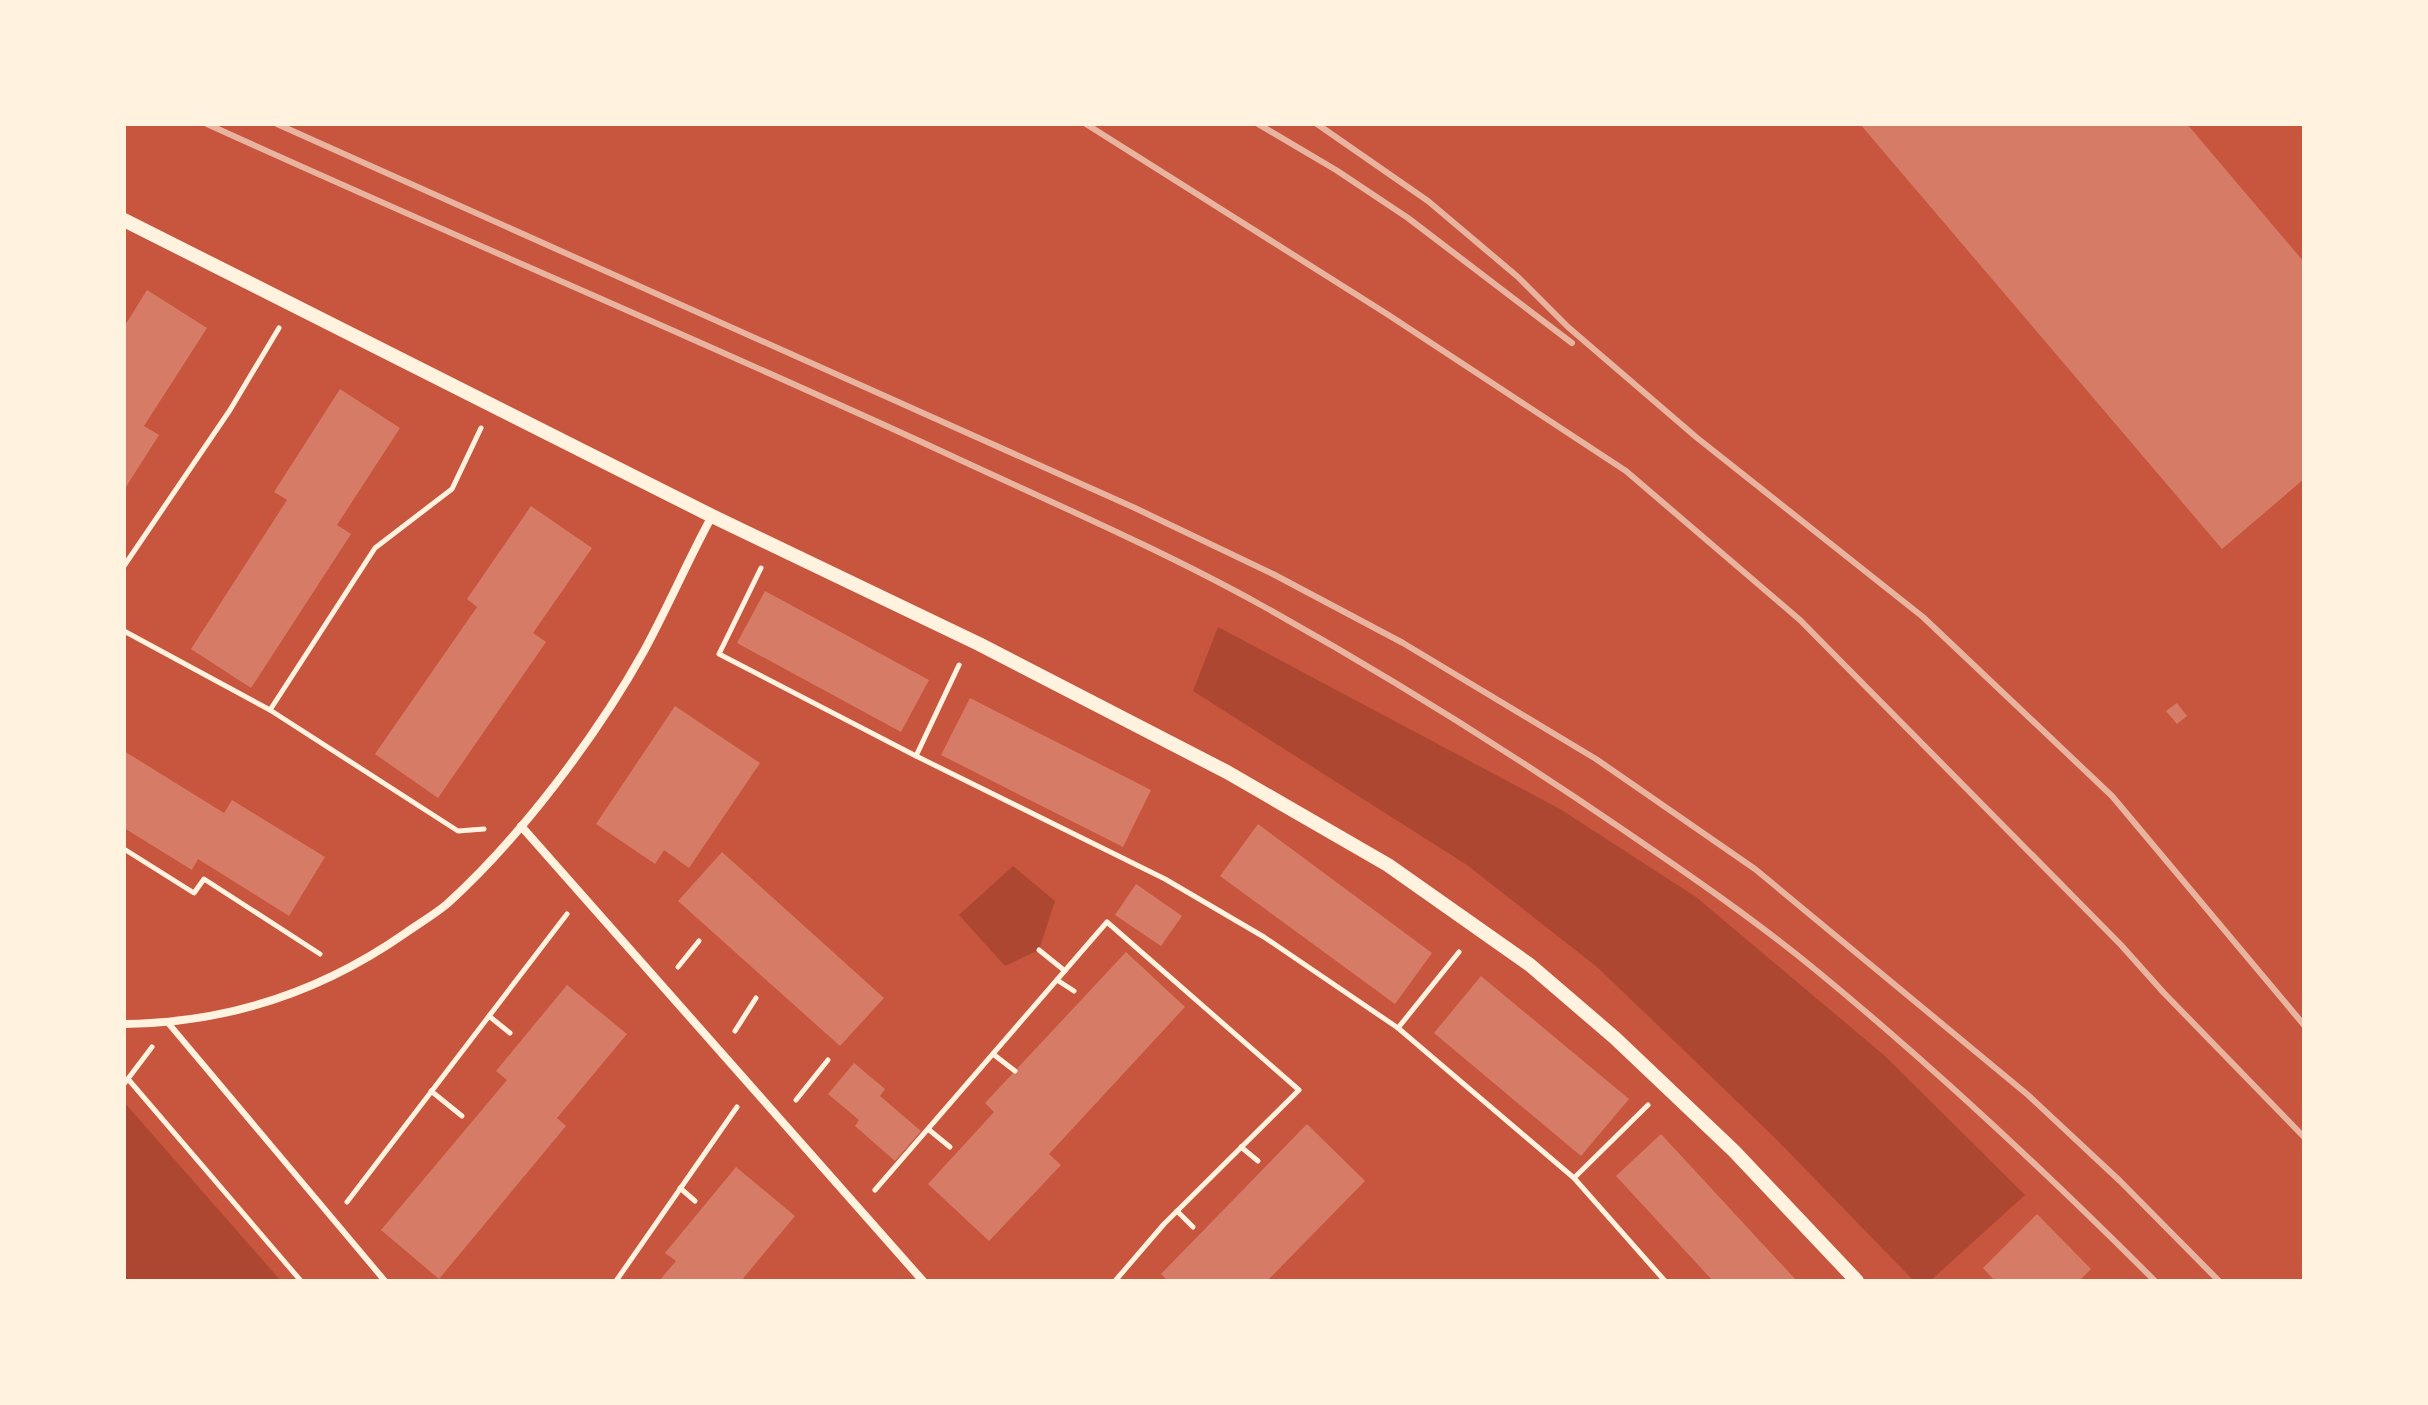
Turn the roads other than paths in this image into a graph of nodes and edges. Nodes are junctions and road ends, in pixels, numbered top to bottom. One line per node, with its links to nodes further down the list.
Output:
1 (124, 220): 2 (street)
2 (712, 516): 3 (street); 8 (street)
3 (521, 826): 5 (street); 7 (street)
4 (124, 1024): 5 (street)
5 (169, 1024): 6 (lane)
6 (385, 1281)
7 (923, 1281)
8 (1857, 1281)

